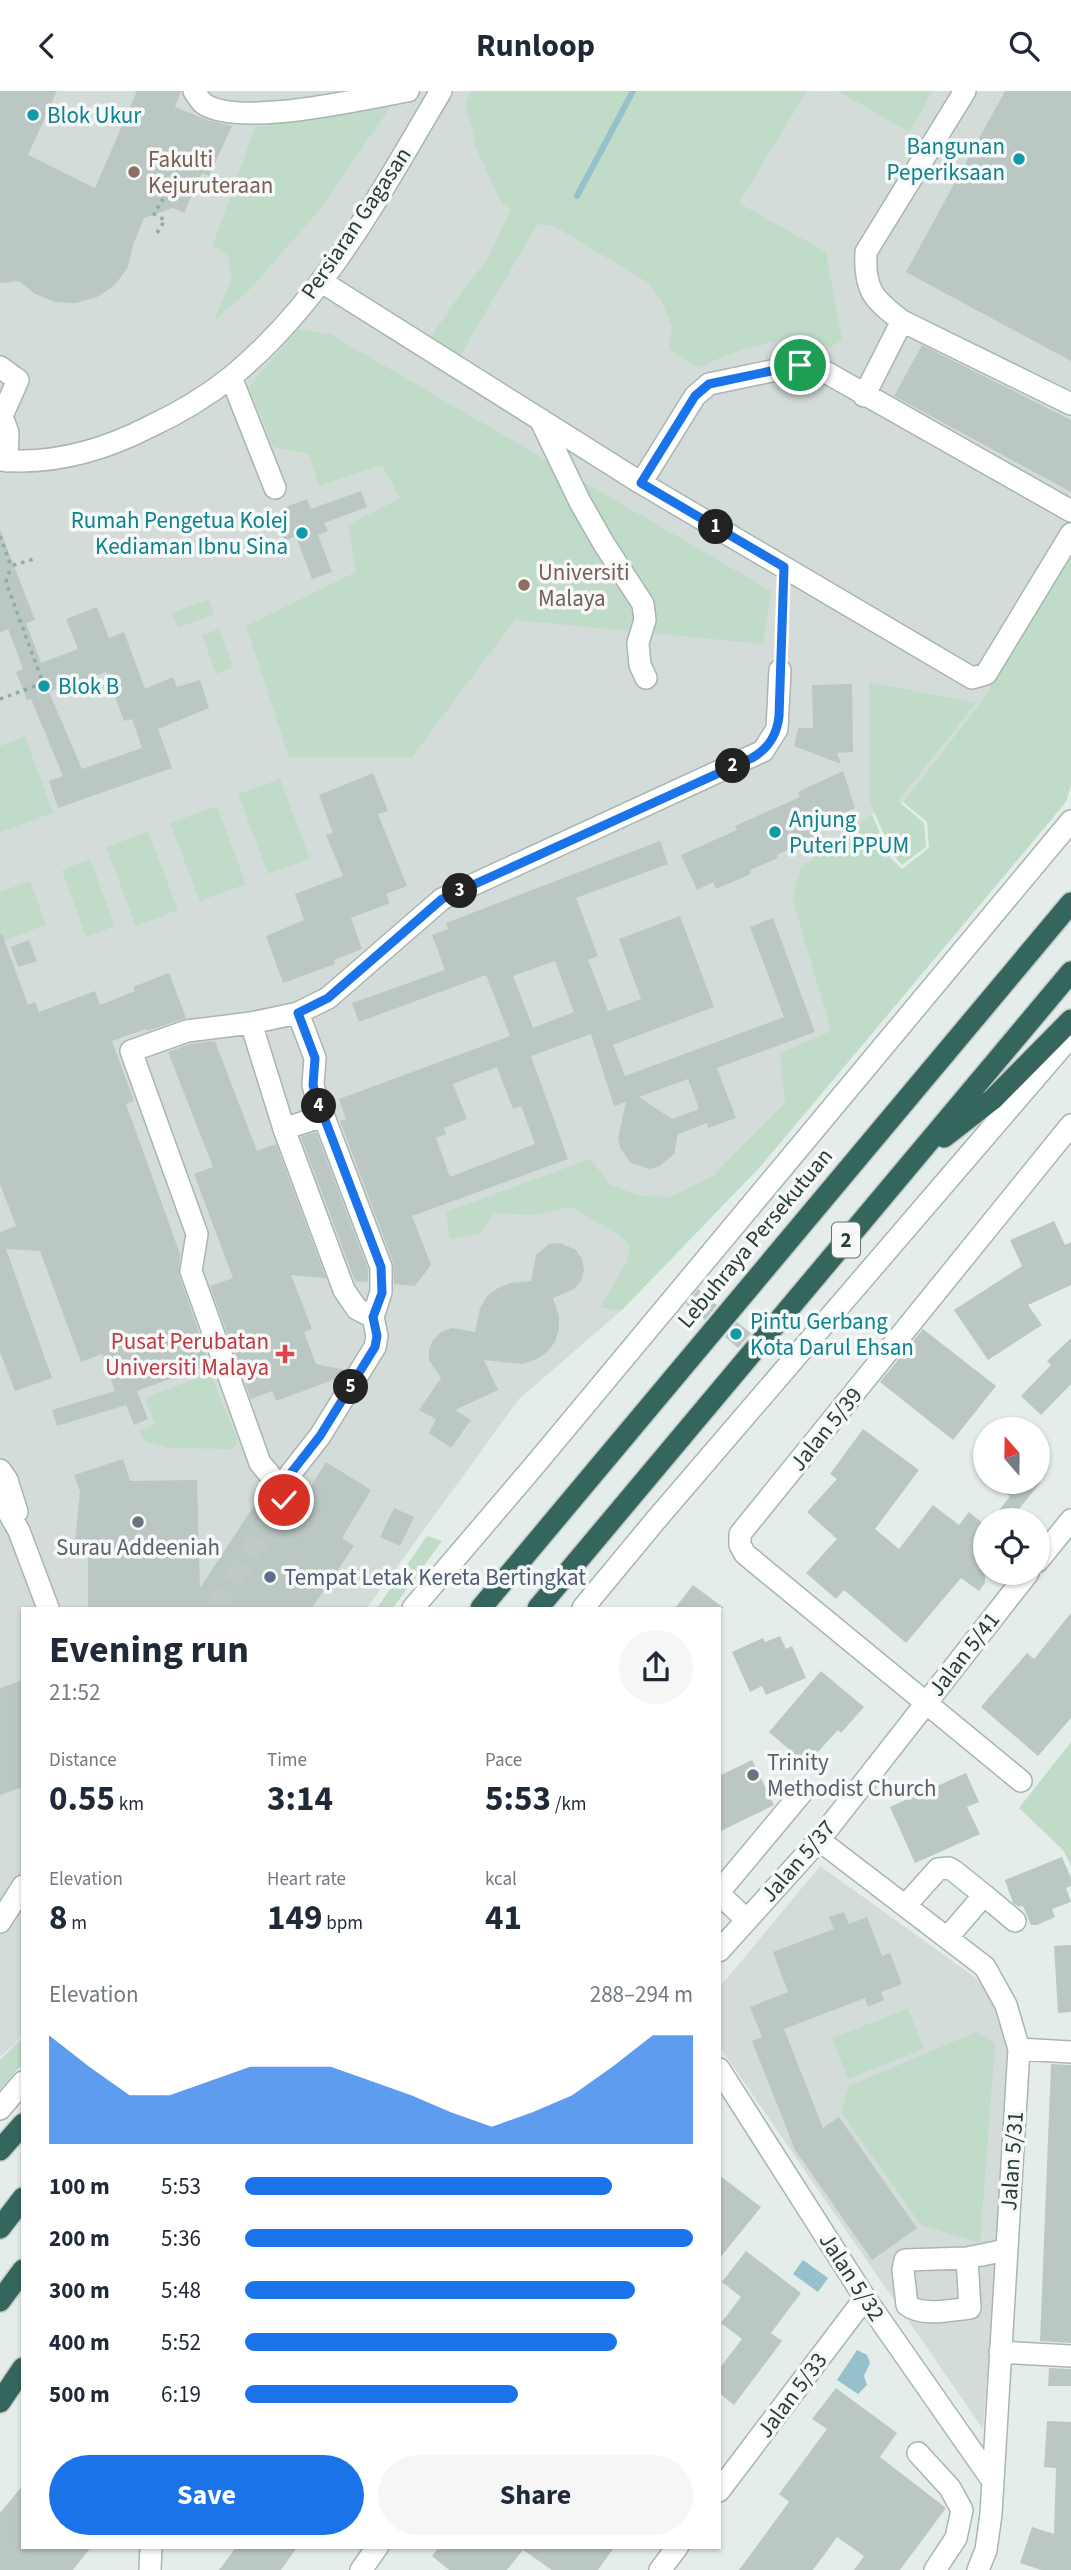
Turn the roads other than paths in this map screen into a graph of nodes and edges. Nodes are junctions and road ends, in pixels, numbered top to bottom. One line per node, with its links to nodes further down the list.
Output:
1 (194, 91): 2 (street)
2 (408, 91)
3 (441, 91): 5 (street, Persiaran Gagasan)
4 (965, 91): 6 (street)
5 (322, 282): 8 (street, Persiaran Gagasan); 12 (street)
6 (902, 321): 9 (street); 10 (street)
7 (0, 367): 11 (street)
8 (231, 377): 13 (street, Persiaran Gagasan); 15 (street)
9 (864, 396): 14 (street); 16 (street)
10 (1071, 404)
11 (1, 415): 13 (street)
12 (540, 419): 14 (street); 19 (street)
13 (4, 460)
14 (641, 483): 17 (street)
15 (275, 488)
16 (1071, 512)
17 (1071, 534)
18 (780, 670): 23 (street)
19 (646, 678)
20 (1071, 821): 41 (street)
21 (1071, 903): 42 (highway, Lebuhraya Persekutuan / 2)
22 (1071, 972): 32 (highway, 2)
23 (298, 1013): 25 (street); 28 (street)
24 (1071, 1020): 27 (highway)
25 (251, 1023): 31 (street); 33 (street)
26 (1071, 1036): 30 (street)
27 (993, 1100): 30 (street); 32 (highway)
28 (323, 1116): 31 (street); 33 (street)
29 (1071, 1125): 45 (street, Jalan 5/39)
30 (992, 1126): 44 (street)
31 (284, 1129): 33 (street)
32 (913, 1161): 43 (highway, 2)
33 (373, 1317)
34 (0, 1469): 37 (street)
35 (0, 1497): 37 (street)
36 (1071, 1520): 38 (street)
37 (19, 1531): 40 (street)
38 (1050, 1546)
39 (1019, 1585): 45 (street, Jalan 5/41)
40 (48, 1607)
41 (414, 1607)
42 (482, 1607)
43 (539, 1607)
44 (584, 1607)
45 (926, 1703): 46 (street); 48 (street, Jalan 5/37)
46 (1021, 1781)
47 (804, 1790): 50 (street)
48 (819, 1840): 53 (street, Jalan 5/31); 54 (street, Jalan 5/37)
49 (13, 1890): 56 (street)
50 (721, 1891)
51 (721, 1895): 54 (street)
52 (984, 1895): 53 (street); 55 (street); 57 (street)
53 (905, 1906): 57 (street, Jalan 5/31)
54 (747, 1920): 58 (street, Jalan 5/37)
55 (1015, 1921)
56 (0, 1922)
57 (947, 1938): 59 (street, Jalan 5/31)
58 (721, 1946)
59 (1019, 2049): 60 (street); 68 (street, Jalan 5/31)
60 (1071, 2052)
61 (721, 2072): 71 (street, Jalan 5/32)
62 (21, 2085): 63 (street)
63 (2, 2109)
64 (21, 2126): 65 (highway)
65 (0, 2150)
66 (21, 2201): 67 (highway)
67 (0, 2228)
68 (1006, 2250): 69 (street); 73 (street, Jalan 5/31)
69 (967, 2258)
70 (21, 2273): 72 (highway)
71 (864, 2298): 78 (street, Jalan 5/32); 79 (street, Jalan 5/33)
72 (0, 2301)
73 (1000, 2352): 74 (street); 78 (street, Jalan 5/31)
74 (1071, 2356)
75 (21, 2371): 76 (highway)
76 (0, 2402)
77 (918, 2453): 86 (street)
78 (992, 2480): 87 (street, Jalan 5/31)
79 (721, 2488)
80 (151, 2549): 83 (street)
81 (376, 2549): 84 (street)
82 (676, 2549): 85 (street)
83 (150, 2570)
84 (361, 2570)
85 (660, 2570)
86 (935, 2570)
87 (978, 2570)

